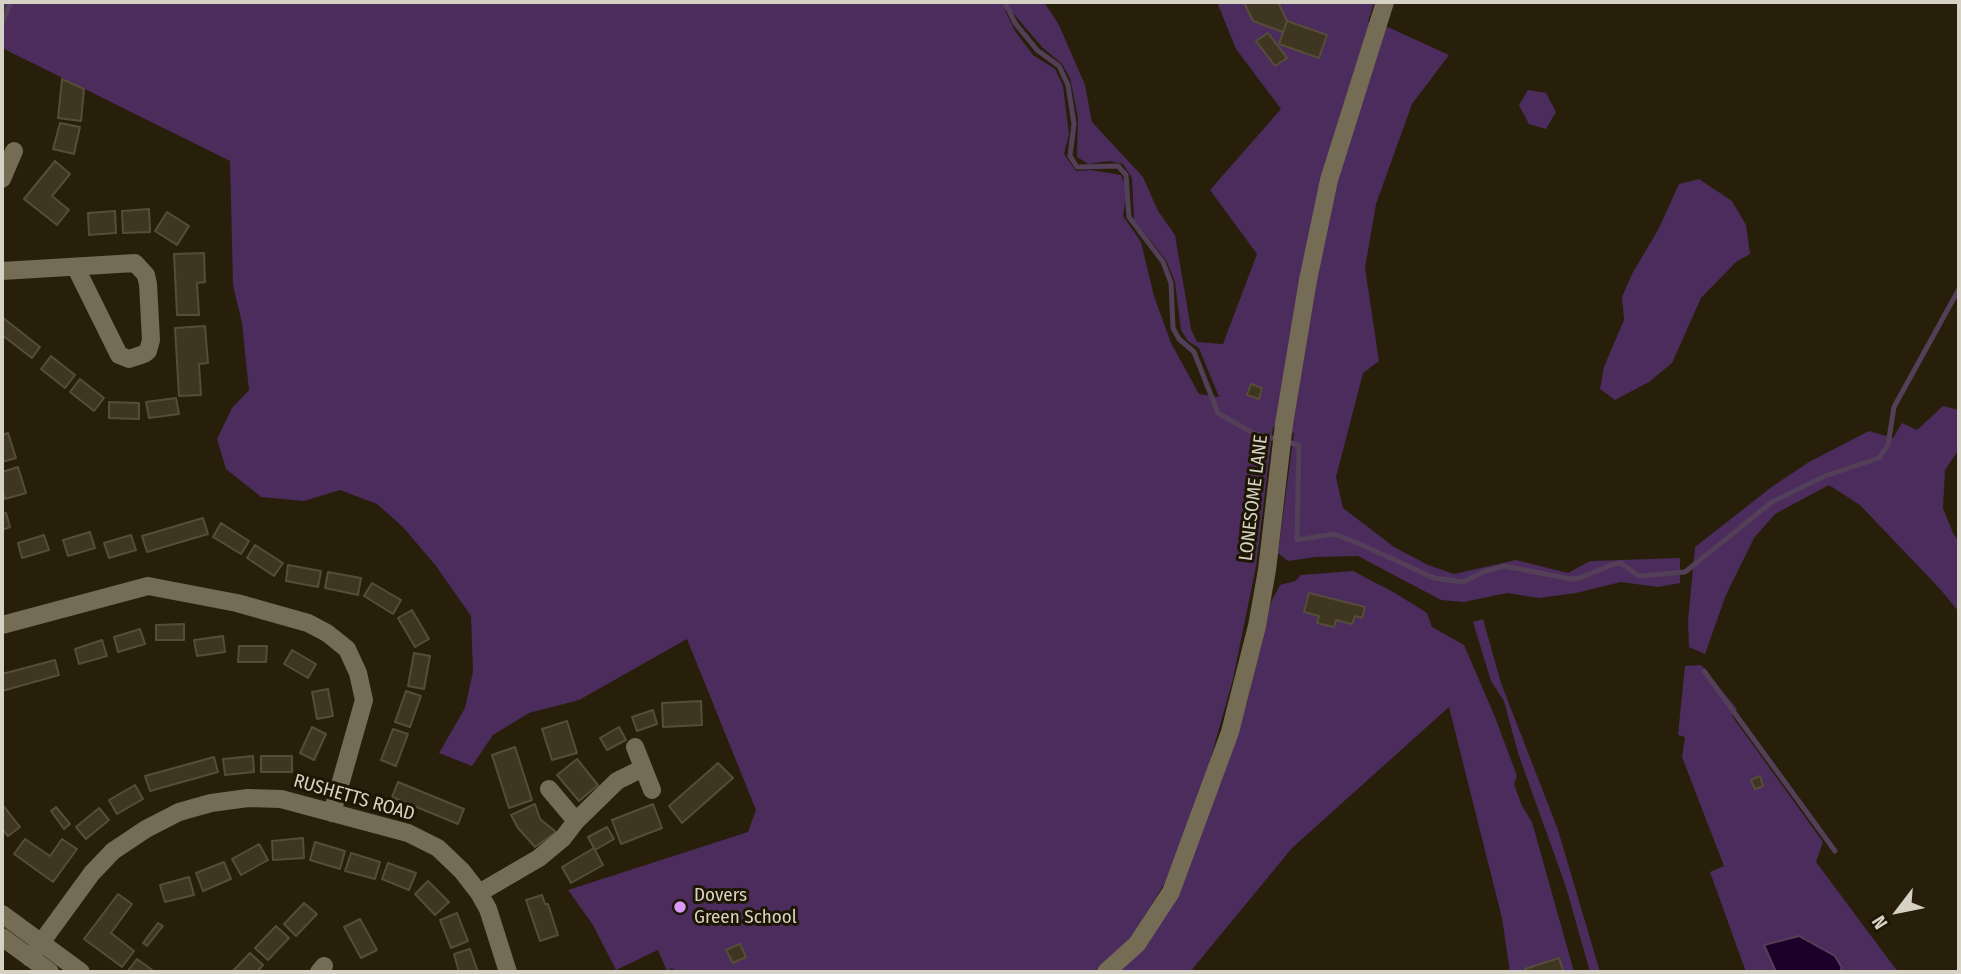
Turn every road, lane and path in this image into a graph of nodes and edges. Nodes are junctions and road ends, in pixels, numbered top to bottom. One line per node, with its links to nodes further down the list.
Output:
1 (1385, 2): 21 (street, LONESOME LANE)
2 (14, 150): 3 (street)
3 (2, 179)
4 (76, 268): 4 (street); 5 (street)
5 (2, 271)
6 (3, 619): 11 (street)
7 (635, 747): 8 (street)
8 (643, 768): 10 (street); 12 (street)
9 (549, 789): 12 (street)
10 (652, 790)
11 (332, 813): 13 (street, RUSHETTS ROAD); 16 (street, RUSHETTS ROAD)
12 (576, 821): 13 (street)
13 (479, 893): 20 (street, RUSHETTS ROAD)
14 (2, 914): 16 (street)
15 (2, 937): 17 (street)
16 (41, 941): 17 (street, RUSHETTS ROAD); 19 (street)
17 (30, 958): 18 (street)
18 (50, 972)
19 (82, 972)
20 (508, 972)
21 (1106, 972)

